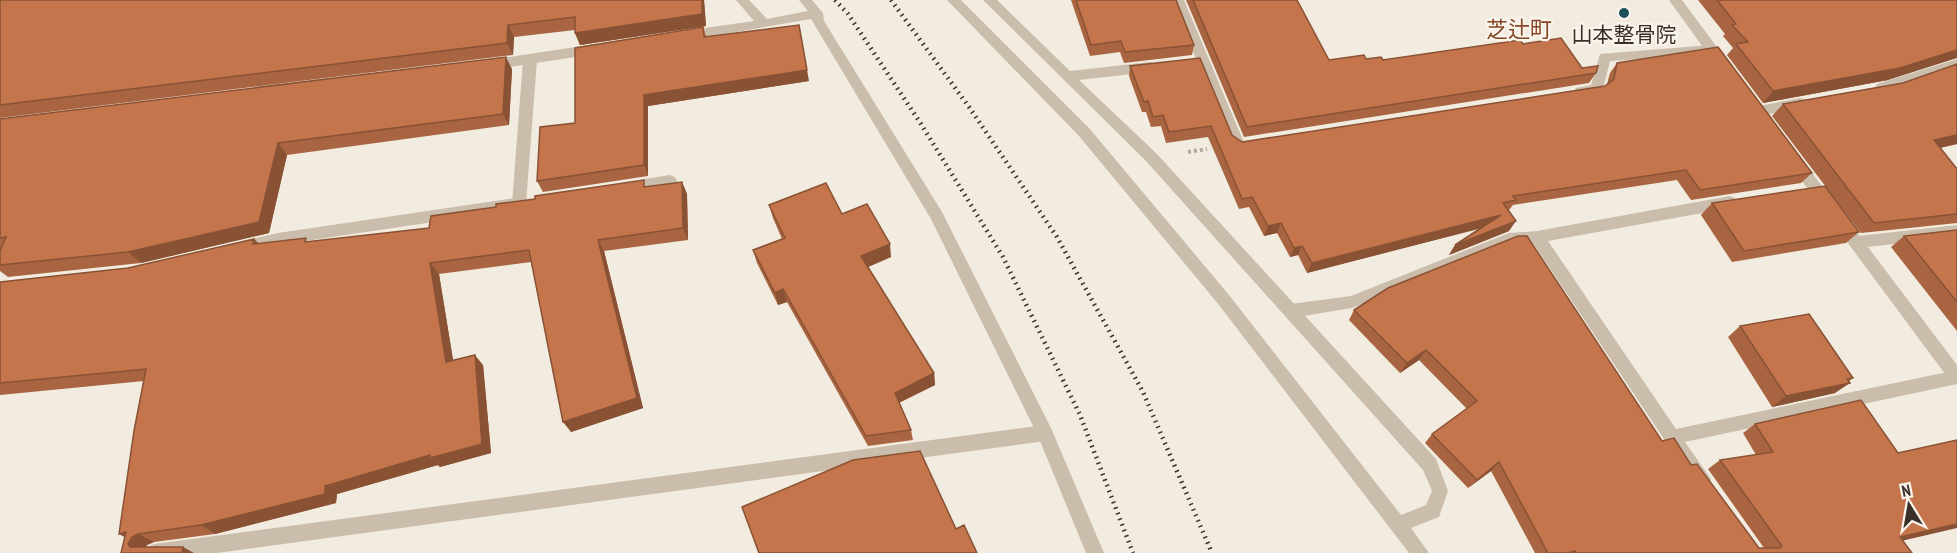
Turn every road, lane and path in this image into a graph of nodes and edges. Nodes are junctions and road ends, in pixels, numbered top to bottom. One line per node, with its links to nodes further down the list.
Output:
1 (742, 0): 8 (street)
2 (805, 0): 7 (street)
3 (953, 0): 37 (street)
4 (989, 0): 16 (street)
5 (1178, 0): 22 (street)
6 (1675, 0): 11 (street)
7 (817, 13): 8 (street); 34 (street)
8 (764, 23): 9 (street)
9 (670, 38)
10 (612, 47): 12 (street)
11 (1711, 50): 17 (street); 19 (street)
12 (530, 60): 15 (street); 31 (street)
13 (1957, 64): 18 (street)
14 (1169, 65): 16 (street)
15 (471, 67)
16 (1068, 76): 24 (street)
17 (1731, 76)
18 (1867, 91)
19 (1563, 95)
20 (1812, 101): 21 (street)
21 (1758, 111)
22 (1244, 144): 24 (path)
23 (1784, 146): 30 (street)
24 (1151, 158): 32 (street)
25 (670, 181): 26 (street)
26 (612, 190)
27 (1745, 200): 29 (street)
28 (1957, 231): 30 (street)
29 (1537, 237): 32 (street); 35 (street)
30 (1858, 242): 33 (street)
31 (221, 252)
32 (1290, 311): 37 (street)
33 (1957, 377): 35 (street)
34 (1045, 433): 38 (street); 39 (street)
35 (1672, 437): 36 (street)
36 (1715, 495)
37 (1399, 524): 40 (street)
38 (154, 553)
39 (1095, 553)
40 (1420, 553)

